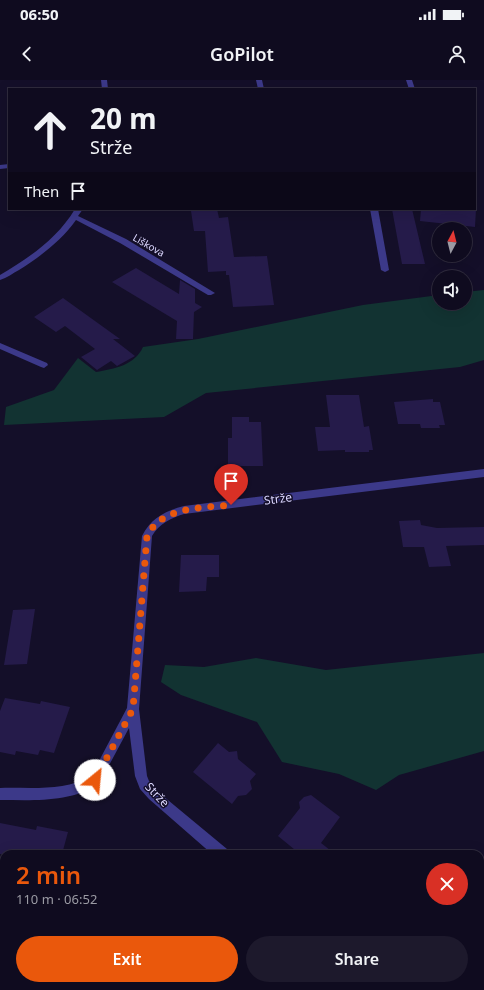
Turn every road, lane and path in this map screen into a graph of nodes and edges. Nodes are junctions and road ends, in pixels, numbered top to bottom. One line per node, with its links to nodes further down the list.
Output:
1 (78, 210): 3 (street)
2 (374, 210): 4 (street)
3 (75, 217): 5 (street); 6 (street, Liškova)
4 (385, 270)
5 (0, 278)
6 (211, 293)
7 (0, 346): 8 (street)
8 (44, 365)
9 (484, 473): 10 (street, Strže)
10 (133, 709): 11 (street); 12 (street, Strže)
11 (0, 794)
12 (217, 850)

